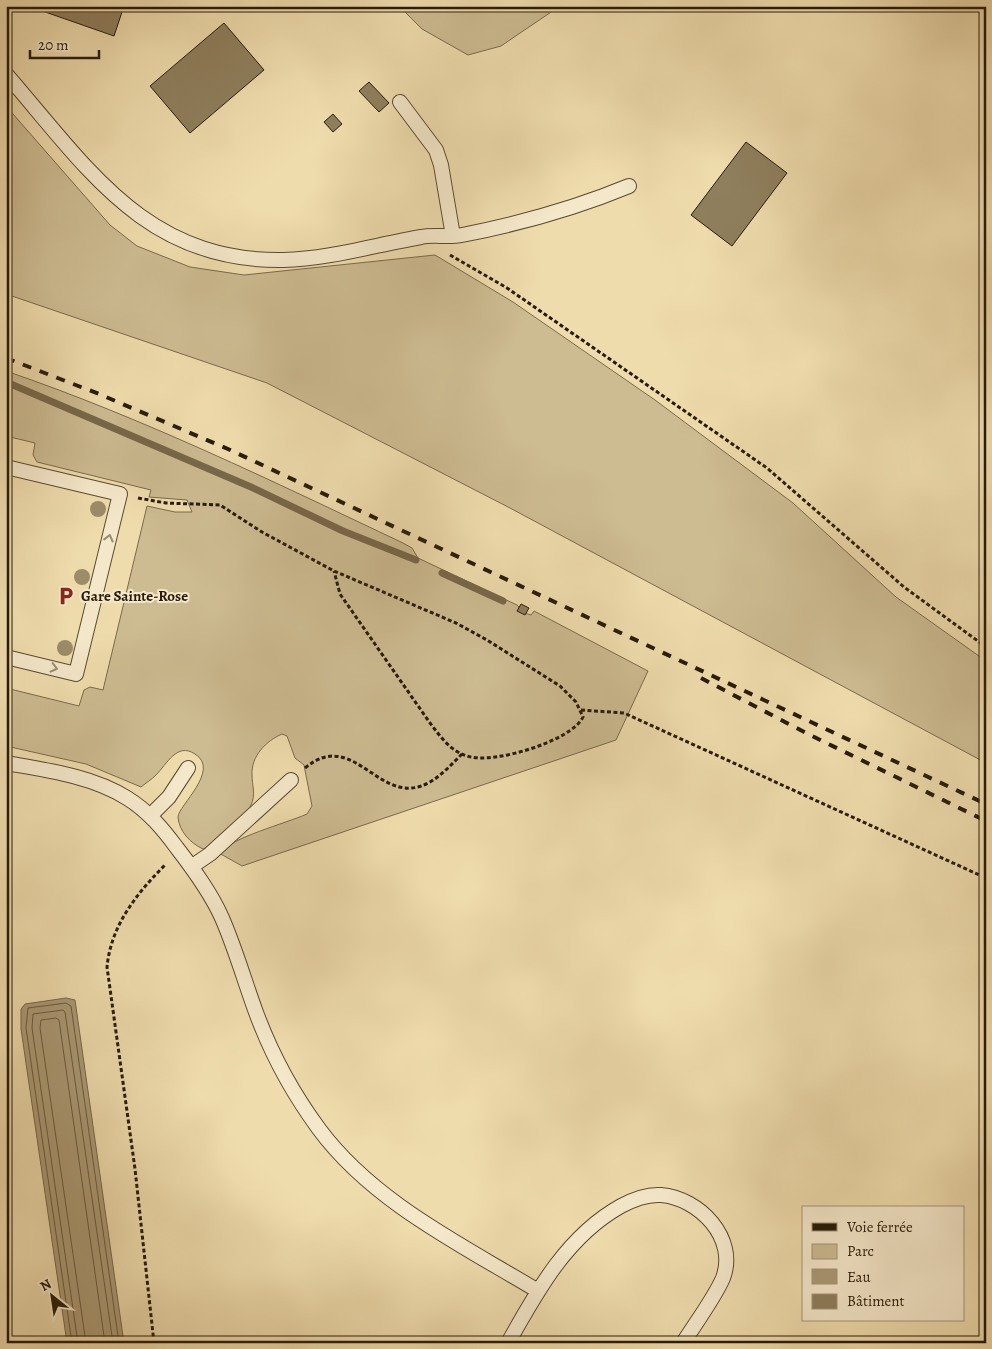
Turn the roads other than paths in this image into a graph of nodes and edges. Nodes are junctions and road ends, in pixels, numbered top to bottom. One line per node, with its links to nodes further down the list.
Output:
1 (6, 74): 4 (lane)
2 (400, 102): 4 (lane)
3 (629, 186): 4 (lane)
4 (453, 236)
5 (6, 467): 6 (lane, one-way to 5)
6 (6, 657)
7 (6, 763): 10 (lane)
8 (188, 768): 10 (lane)
9 (291, 780): 11 (lane)
10 (150, 816): 11 (lane)
11 (191, 867): 12 (lane)
12 (538, 1291): 13 (lane); 14 (lane)
13 (508, 1343)
14 (683, 1343)

